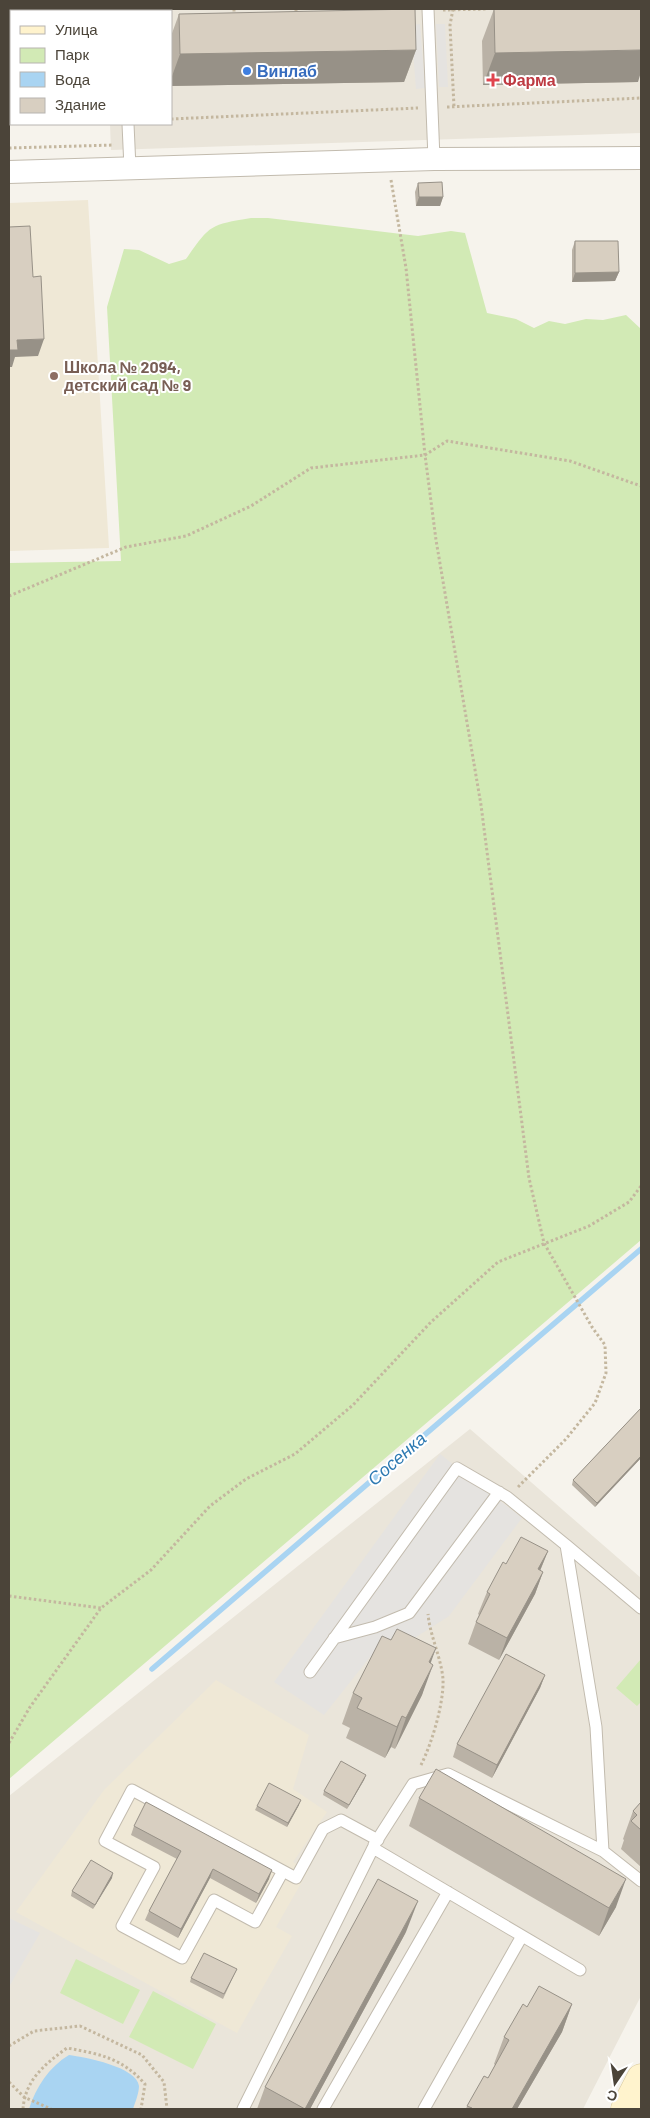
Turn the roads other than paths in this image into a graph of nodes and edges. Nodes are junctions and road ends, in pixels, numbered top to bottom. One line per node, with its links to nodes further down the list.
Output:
1 (428, 9): 4 (lane)
2 (128, 125): 5 (lane)
3 (641, 158): 4 (street)
4 (434, 160): 5 (street)
5 (130, 168): 6 (street)
6 (9, 172)
7 (503, 1494): 8 (lane); 10 (lane); 10 (lane)
8 (566, 1545): 9 (lane); 13 (lane)
9 (641, 1608)
10 (334, 1638): 11 (lane)
11 (310, 1672)
12 (375, 1844): 13 (lane); 14 (lane); 16 (lane); 20 (lane)
13 (603, 1851): 15 (lane)
14 (283, 1871): 14 (lane)
15 (641, 1881)
16 (448, 1892): 17 (lane); 21 (lane)
17 (522, 1936): 18 (lane); 22 (lane)
18 (580, 1970)
19 (641, 2078): 23 (street)
20 (243, 2109)
21 (323, 2109)
22 (424, 2109)
23 (625, 2109)

